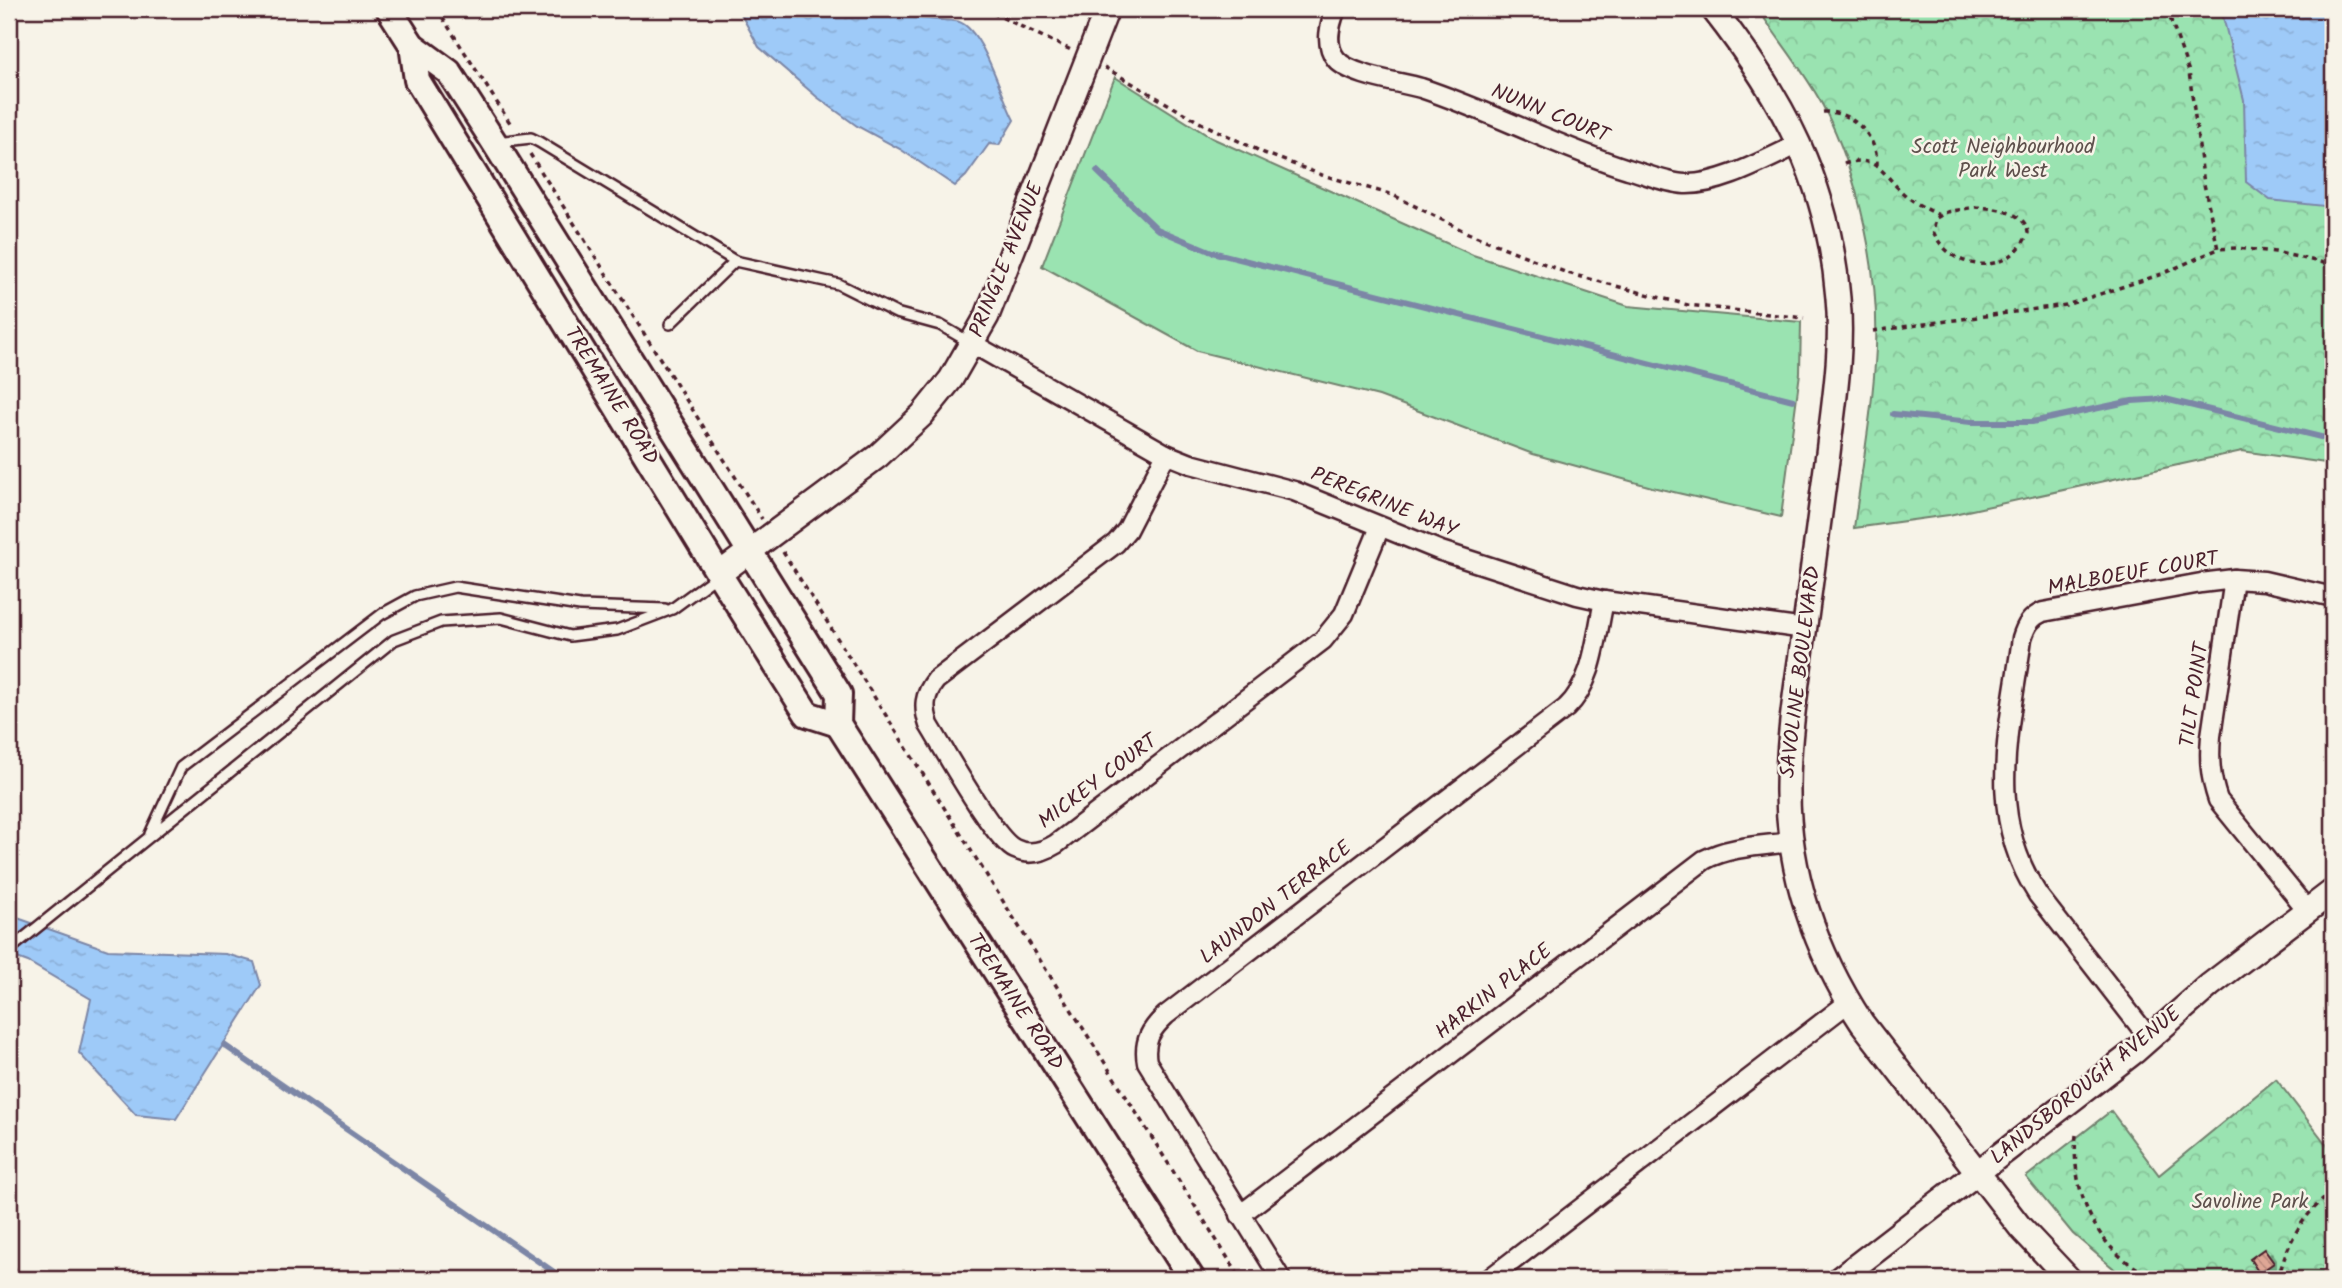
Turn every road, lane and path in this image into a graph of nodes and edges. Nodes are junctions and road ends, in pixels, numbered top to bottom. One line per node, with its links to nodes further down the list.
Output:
1 (389, 9): 10 (main road, TREMAINE ROAD)
2 (437, 9): 14 (path)
3 (984, 9): 11 (path)
4 (1107, 9): 26 (street, PRINGLE AVENUE)
5 (1336, 9): 15 (street, NUNN COURT)
6 (1713, 9): 15 (street, SAVOLINE BOULEVARD)
7 (1769, 9): 9 (path)
8 (2167, 9): 20 (path)
9 (1761, 15)
10 (412, 45): 14 (main road, TREMAINE ROAD); 31 (main road, TREMAINE ROAD)
11 (1072, 50)
12 (1101, 66): 23 (path)
13 (1823, 112): 18 (path)
14 (503, 134): 21 (lane); 30 (main road, TREMAINE ROAD)
15 (1799, 144): 36 (street, SAVOLINE BOULEVARD)
16 (528, 151): 29 (path)
17 (1844, 164): 18 (path)
18 (1877, 165): 19 (path)
19 (1939, 215): 19 (path)
20 (2218, 249): 22 (path); 25 (path)
21 (735, 261): 24 (lane); 26 (lane)
22 (2333, 265)
23 (1804, 318)
24 (670, 324)
25 (1873, 331)
26 (973, 344): 27 (street, PEREGRINE WAY); 29 (street, PRINGLE AVENUE)
27 (1166, 454): 28 (street, PEREGRINE WAY); 28 (street, MICKEY COURT)
28 (1380, 527): 34 (street, PEREGRINE WAY)
29 (772, 535): 30 (street, PRINGLE AVENUE); 51 (path)
30 (751, 551): 31 (street, PRINGLE AVENUE); 37 (main road, TREMAINE ROAD)
31 (719, 574): 35 (lane); 37 (main road, TREMAINE ROAD)
32 (2234, 579): 33 (street, MALBOEUF COURT); 41 (street, TILT POINT); 44 (street, MALBOEUF COURT)
33 (2333, 597)
34 (1604, 601): 36 (street, PEREGRINE WAY); 48 (street, LAUNDON TERRACE)
35 (672, 609): 38 (lane); 38 (lane)
36 (1805, 629): 39 (street, SAVOLINE BOULEVARD)
37 (838, 724): 50 (main road, TREMAINE ROAD)
38 (150, 835): 42 (lane)
39 (1791, 842): 43 (street, SAVOLINE BOULEVARD); 48 (street, HARKIN PLACE)
40 (2333, 891): 41 (street, LANDSBOROUGH AVENUE)
41 (2308, 911): 44 (street, LANDSBOROUGH AVENUE)
42 (9, 950)
43 (1849, 1002): 46 (street, SAVOLINE BOULEVARD); 53 (street)
44 (2149, 1038): 46 (street, LANDSBOROUGH AVENUE)
45 (2076, 1135): 56 (path)
46 (1978, 1172): 54 (street, LANDSBOROUGH AVENUE); 55 (street, SAVOLINE BOULEVARD)
47 (2333, 1192): 49 (path)
48 (1240, 1215): 52 (street, LAUNDON TERRACE)
49 (2280, 1274): 57 (path); 58 (path); 59 (path)
50 (1192, 1279)
51 (1241, 1279)
52 (1281, 1279)
53 (1489, 1279)
54 (1839, 1279)
55 (2070, 1279)
56 (2163, 1279)
57 (2258, 1279)
58 (2278, 1279)
59 (2320, 1279)

